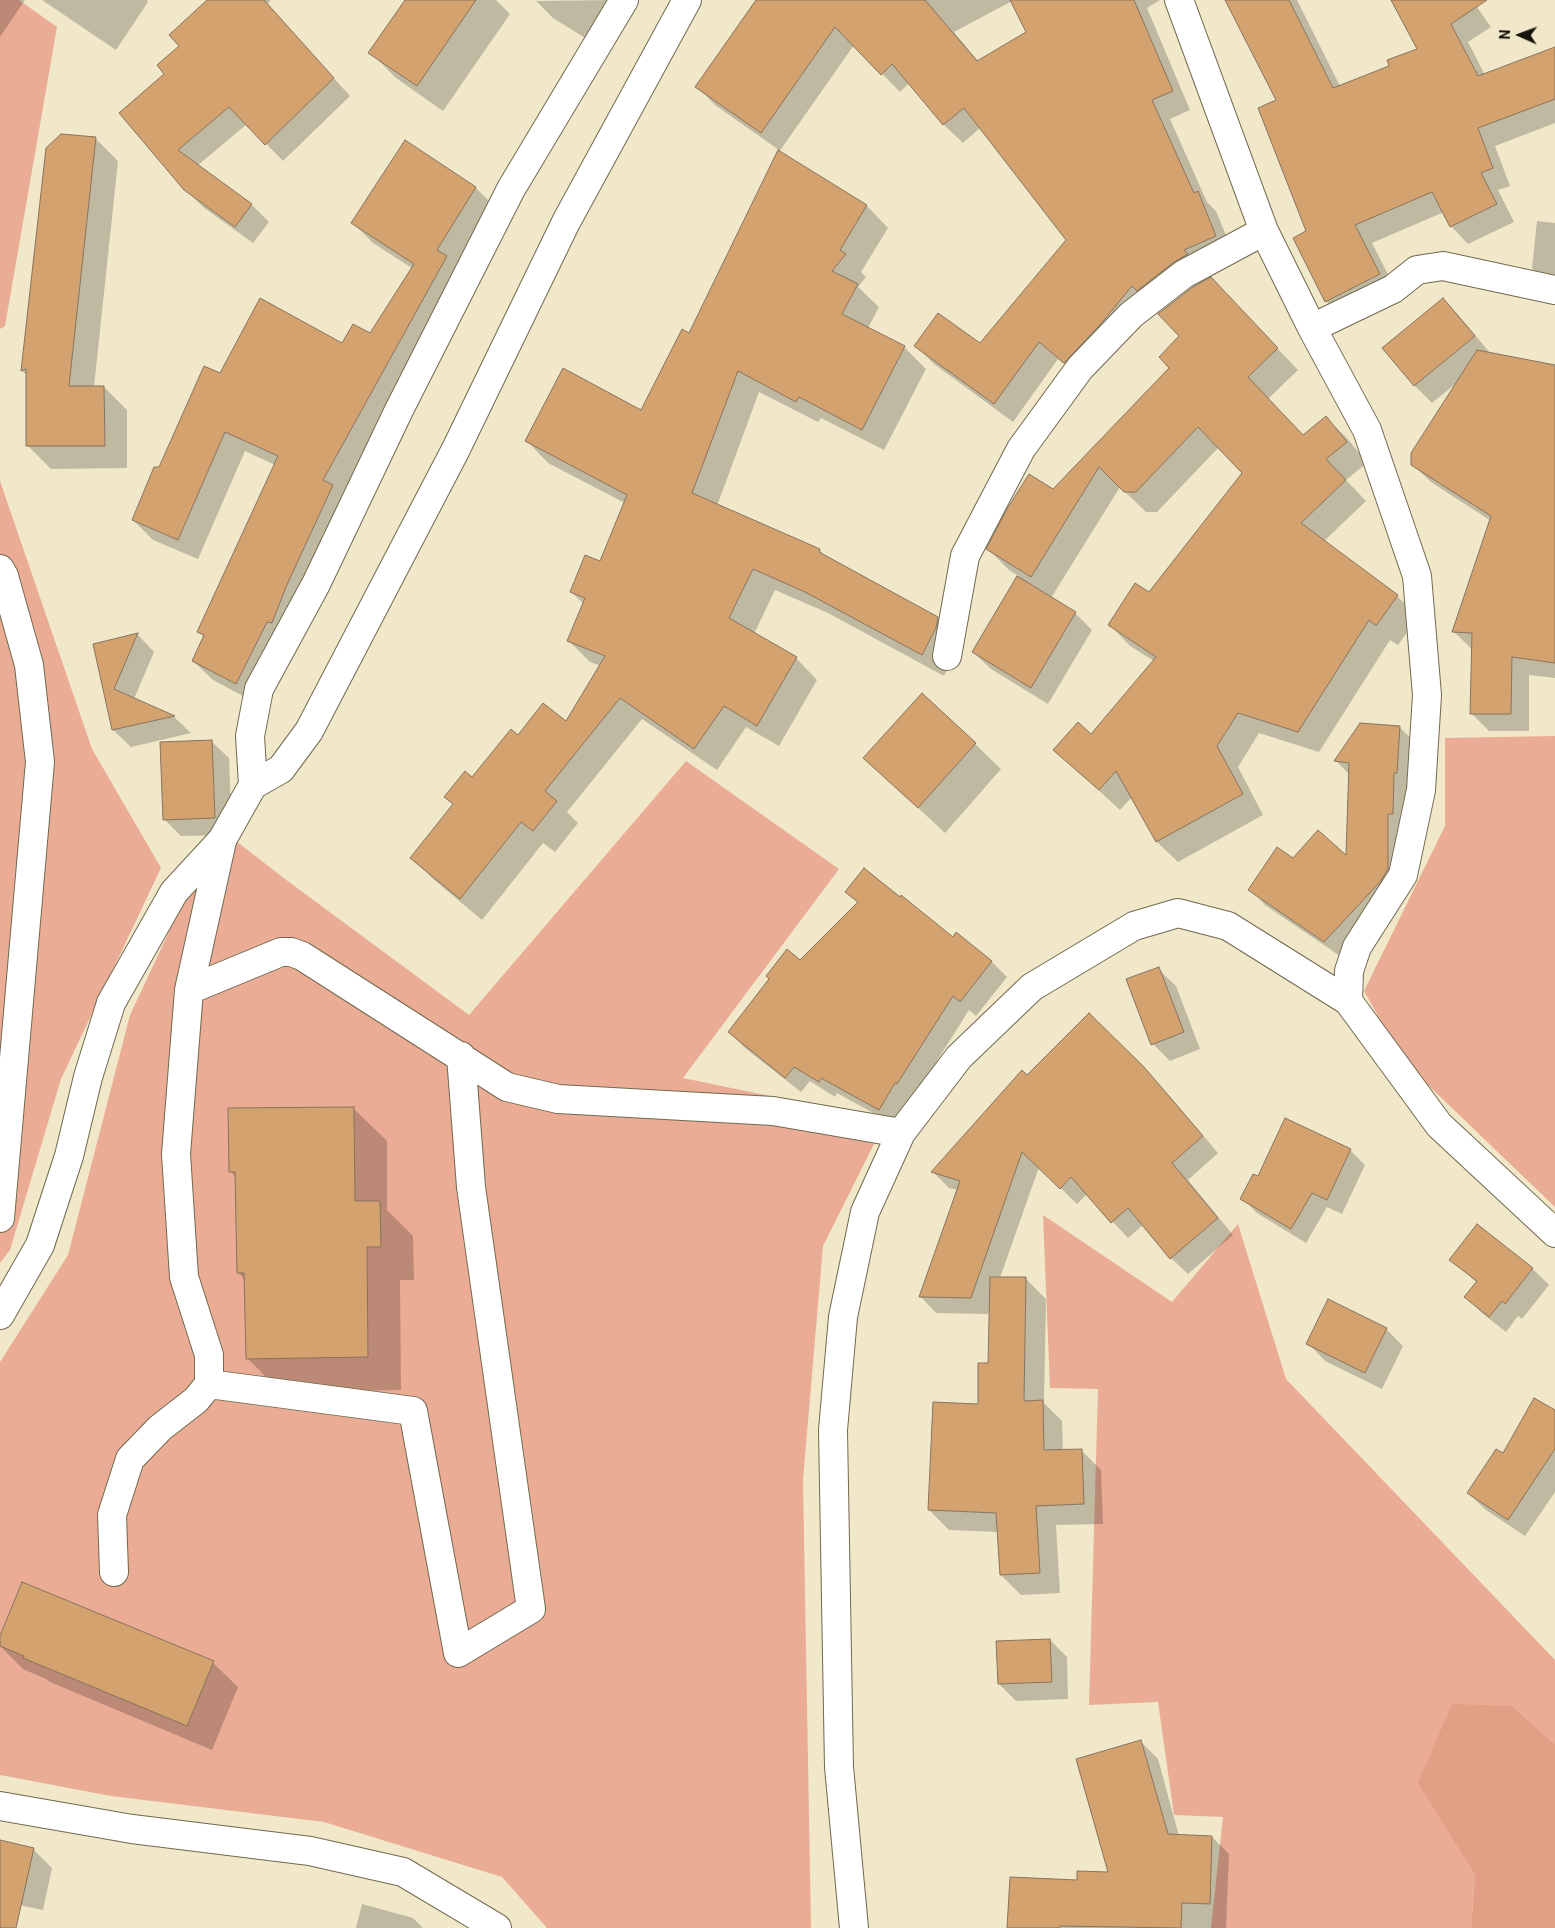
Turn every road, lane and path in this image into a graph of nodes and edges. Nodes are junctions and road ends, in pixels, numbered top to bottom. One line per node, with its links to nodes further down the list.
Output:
1 (624, 0): 9 (street)
2 (687, 0): 9 (street)
3 (1179, 0): 4 (street)
4 (1264, 231): 6 (street); 8 (street)
5 (1555, 290): 6 (street)
6 (1312, 328): 12 (street)
7 (0, 569): 15 (street)
8 (947, 656)
9 (254, 785): 10 (street)
10 (222, 840): 11 (street); 17 (street)
11 (189, 990): 13 (street); 18 (street)
12 (1348, 1001): 14 (street); 16 (street)
13 (461, 1056): 14 (street); 18 (street)
14 (901, 1133): 22 (street)
15 (0, 1218)
16 (1555, 1233)
17 (0, 1315)
18 (209, 1384): 19 (street)
19 (114, 1572)
20 (0, 1806): 21 (street)
21 (497, 1928)
22 (854, 1928)

